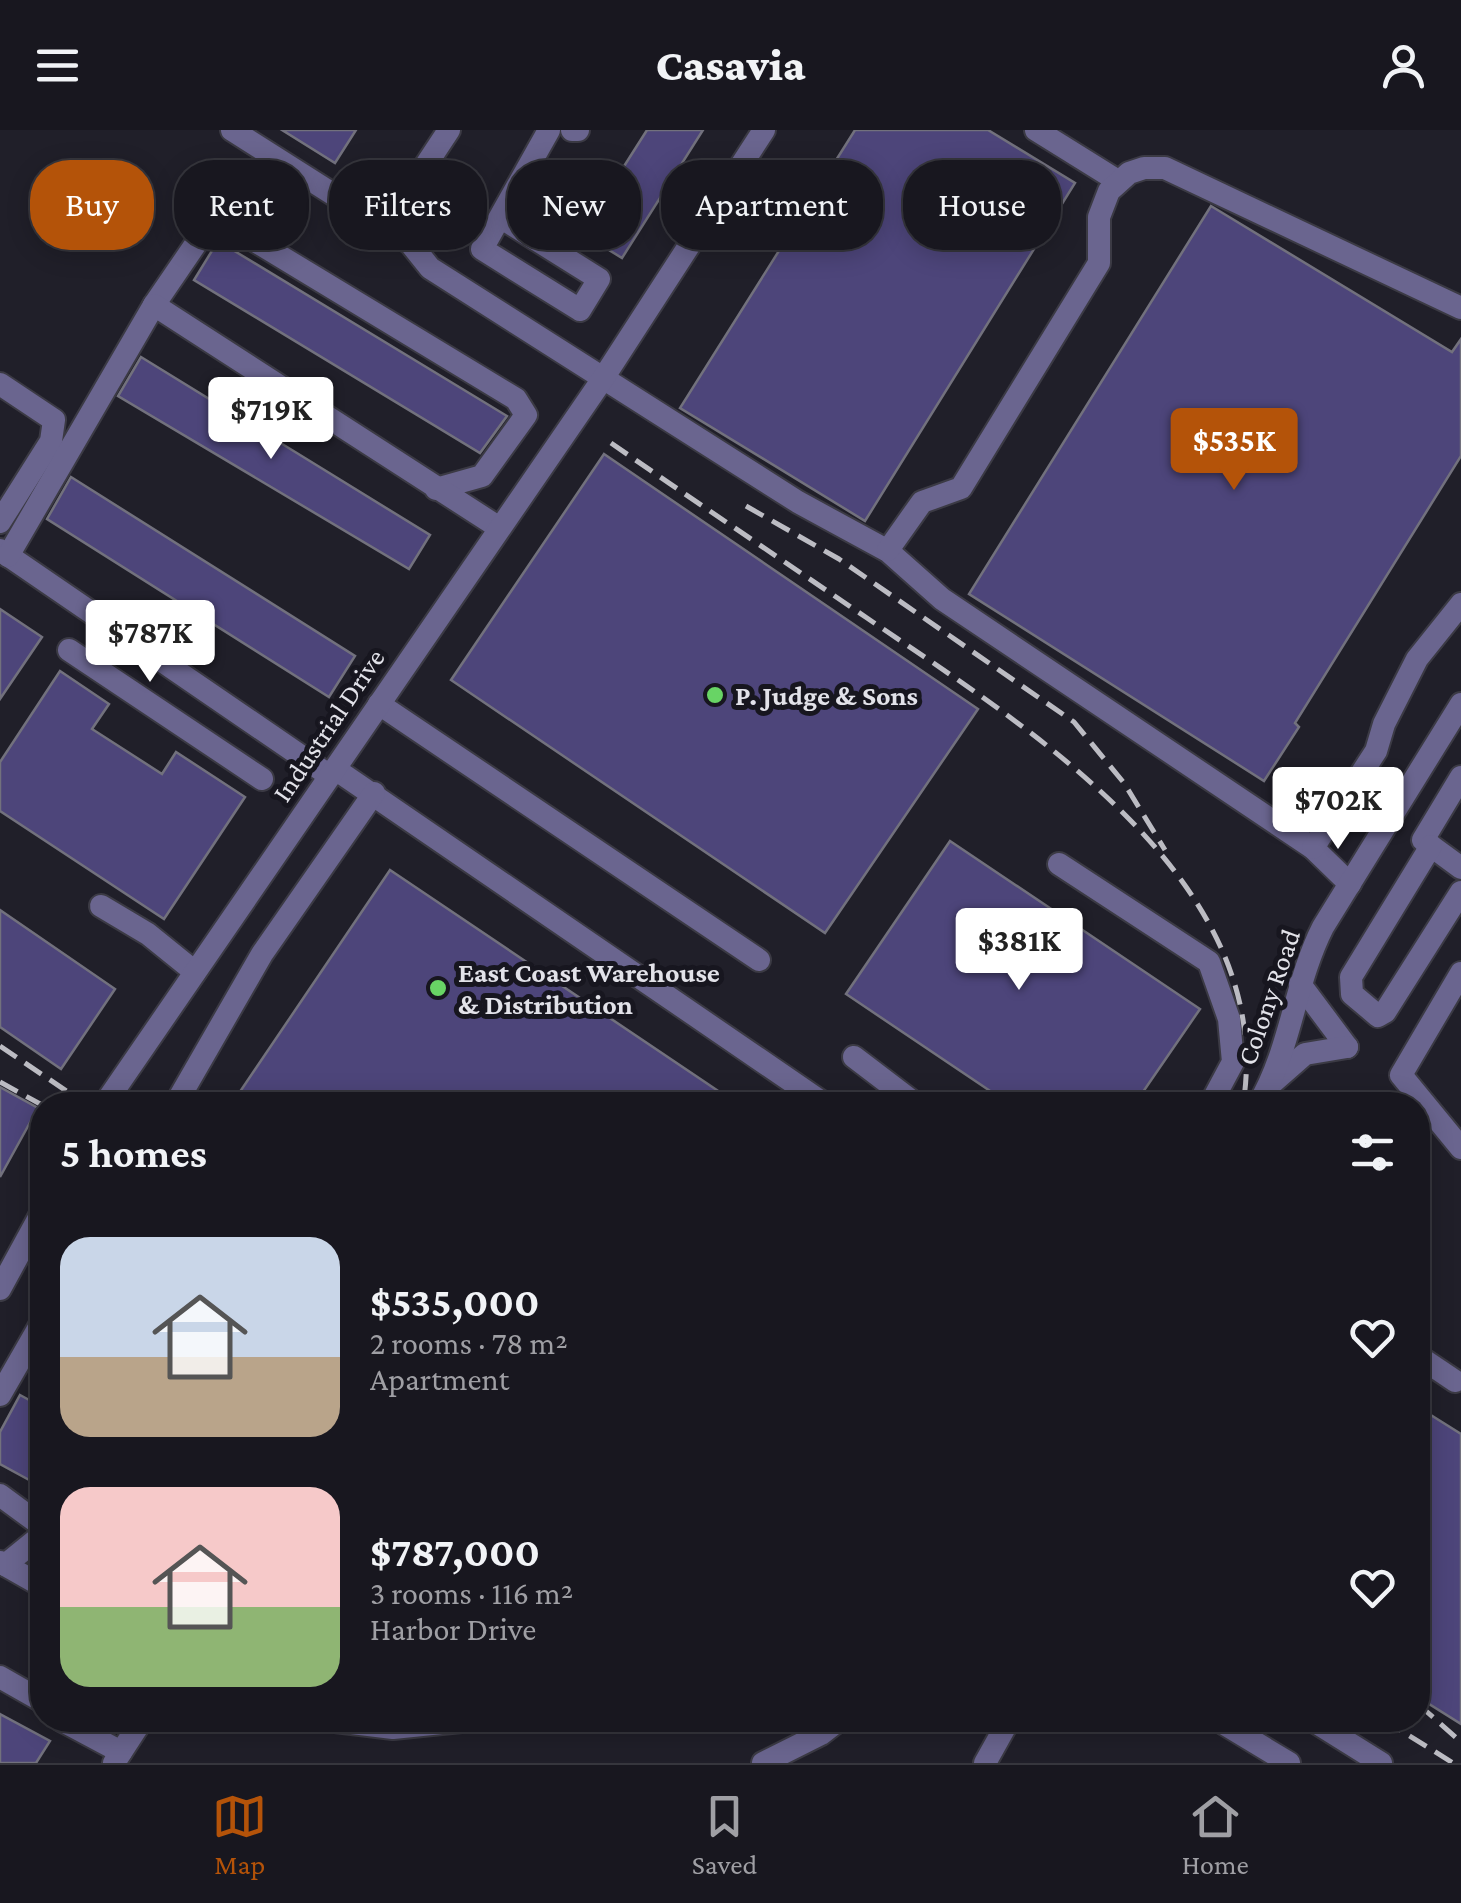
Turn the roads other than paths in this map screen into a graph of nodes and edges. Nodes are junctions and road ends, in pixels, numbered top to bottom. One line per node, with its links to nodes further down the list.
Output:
1 (232, 130): 8 (street)
2 (449, 130): 6 (street)
3 (549, 130): 9 (street)
4 (764, 130): 13 (street, Industrial Drive)
5 (1036, 130): 7 (street)
6 (429, 160)
7 (1118, 181): 12 (street); 18 (street)
8 (329, 191)
9 (500, 218): 9 (street)
10 (416, 250): 13 (street)
11 (154, 305): 15 (street); 15 (street); 19 (street)
12 (1461, 308)
13 (602, 380): 17 (street, Industrial Drive); 18 (street)
14 (0, 384): 16 (street)
15 (436, 489): 17 (street)
16 (0, 522)
17 (498, 527): 23 (street, Industrial Drive)
18 (888, 550): 31 (street)
19 (4, 553): 22 (street)
20 (1461, 604): 31 (street)
21 (69, 650): 25 (street)
22 (183, 675): 25 (street); 26 (street)
23 (378, 704): 26 (street, Industrial Drive); 39 (street)
24 (1461, 704): 34 (street, Colony Road)
25 (159, 711): 28 (street)
26 (332, 772): 29 (street); 37 (street, Industrial Drive)
27 (1461, 777): 30 (street)
28 (262, 779)
29 (374, 793): 38 (street); 44 (street)
30 (1431, 846): 33 (street); 35 (street)
31 (1313, 848): 34 (street)
32 (1059, 864): 50 (street)
33 (1461, 868)
34 (1350, 884): 42 (street, Colony Road)
35 (1461, 892)
36 (102, 906): 40 (street)
37 (224, 931): 38 (street); 40 (street, Industrial Drive)
38 (262, 954): 46 (street)
39 (758, 960)
40 (196, 972): 45 (street, Industrial Drive)
41 (1461, 973): 53 (street)
42 (1300, 984): 51 (street, Colony Road); 52 (street)
43 (854, 1057): 49 (street)
44 (782, 1074): 47 (street); 48 (street)
45 (113, 1092)
46 (182, 1092)
47 (787, 1092)
48 (808, 1092)
49 (900, 1092)
50 (1217, 1092)
51 (1265, 1092)
52 (1267, 1092)
53 (1414, 1092)
54 (1430, 1111): 55 (street)
55 (1461, 1148)
56 (30, 1234): 57 (street)
57 (0, 1289)
58 (30, 1341): 61 (street)
59 (1430, 1364): 60 (street)
60 (1455, 1381)
61 (2, 1386)
62 (0, 1495): 63 (street)
63 (30, 1517)
64 (30, 1544): 65 (street)
65 (3, 1564): 66 (street)
66 (30, 1579)
67 (0, 1677): 68 (street)
68 (30, 1694)
69 (78, 1732): 75 (street)
70 (134, 1732): 75 (street)
71 (821, 1732): 76 (street)
72 (1002, 1732): 77 (street)
73 (1238, 1732): 78 (street)
74 (1331, 1732): 79 (street)
75 (117, 1757)
76 (780, 1760)
77 (984, 1763)
78 (1288, 1763)
79 (1381, 1763)

